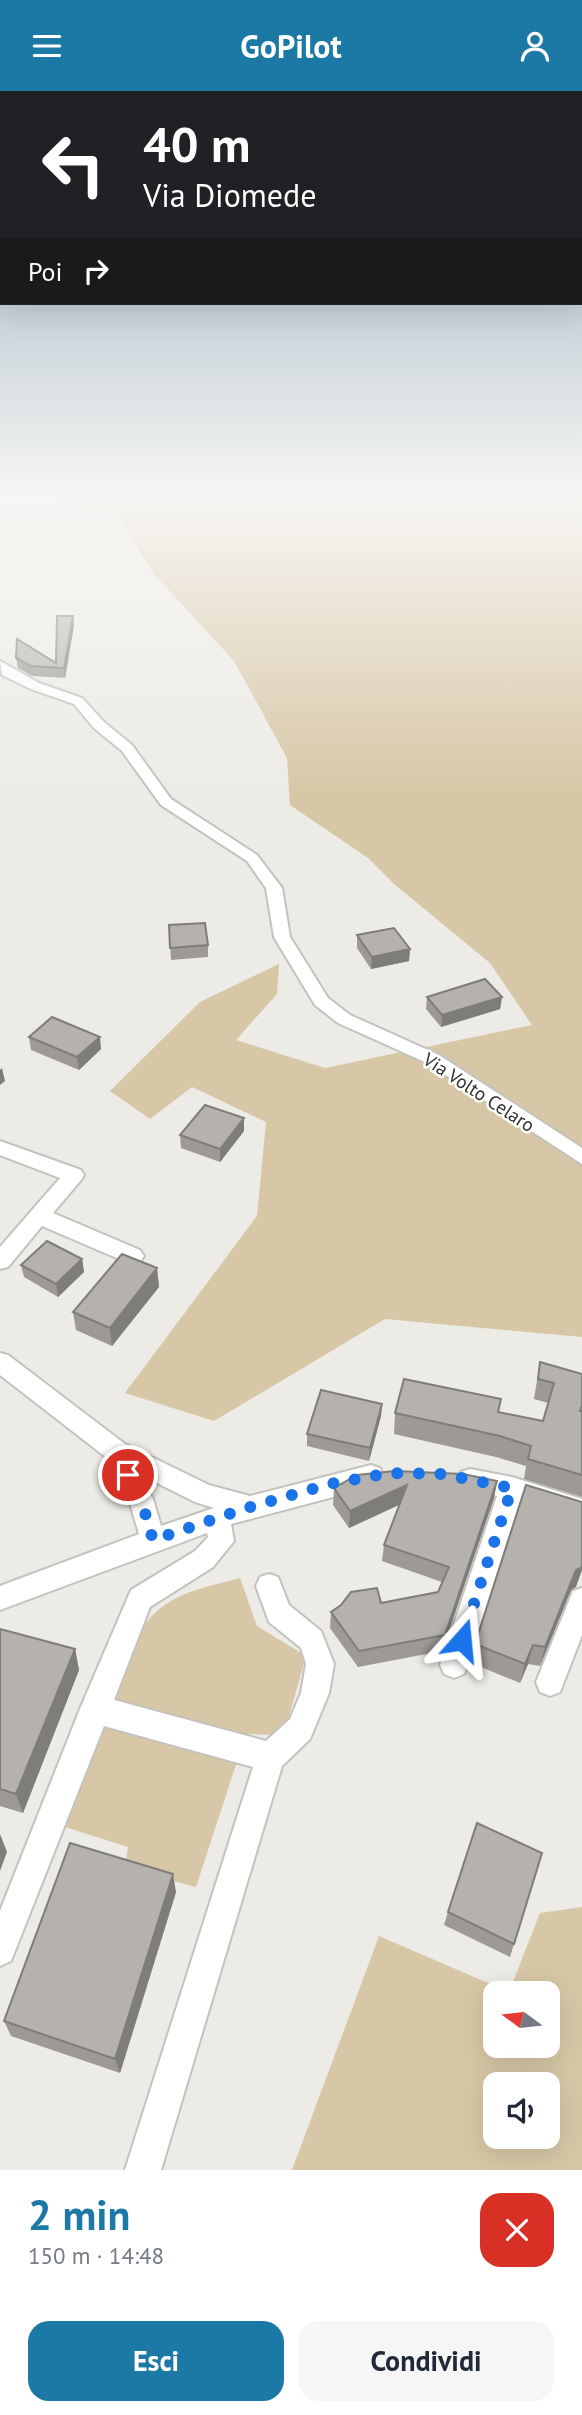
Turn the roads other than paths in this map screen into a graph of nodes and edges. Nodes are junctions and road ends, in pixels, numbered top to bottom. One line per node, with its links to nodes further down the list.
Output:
1 (0, 665): 3 (street, Via Volto Celaro)
2 (0, 1148): 4 (street)
3 (582, 1157)
4 (39, 1216): 5 (street); 6 (street)
5 (132, 1256)
6 (0, 1261)
7 (0, 1362): 8 (street)
8 (116, 1451): 12 (street); 15 (street)
9 (389, 1473): 12 (street)
10 (442, 1474): 11 (street)
11 (512, 1488): 13 (street); 19 (street)
12 (250, 1507): 14 (street)
13 (582, 1510)
14 (218, 1518): 15 (street); 21 (street)
15 (153, 1540): 17 (street)
16 (269, 1586): 22 (street)
17 (0, 1598)
18 (582, 1601): 20 (street)
19 (454, 1665)
20 (550, 1682)
21 (94, 1709): 22 (street); 23 (street)
22 (270, 1757): 24 (street)
23 (0, 1950)
24 (143, 2170)

